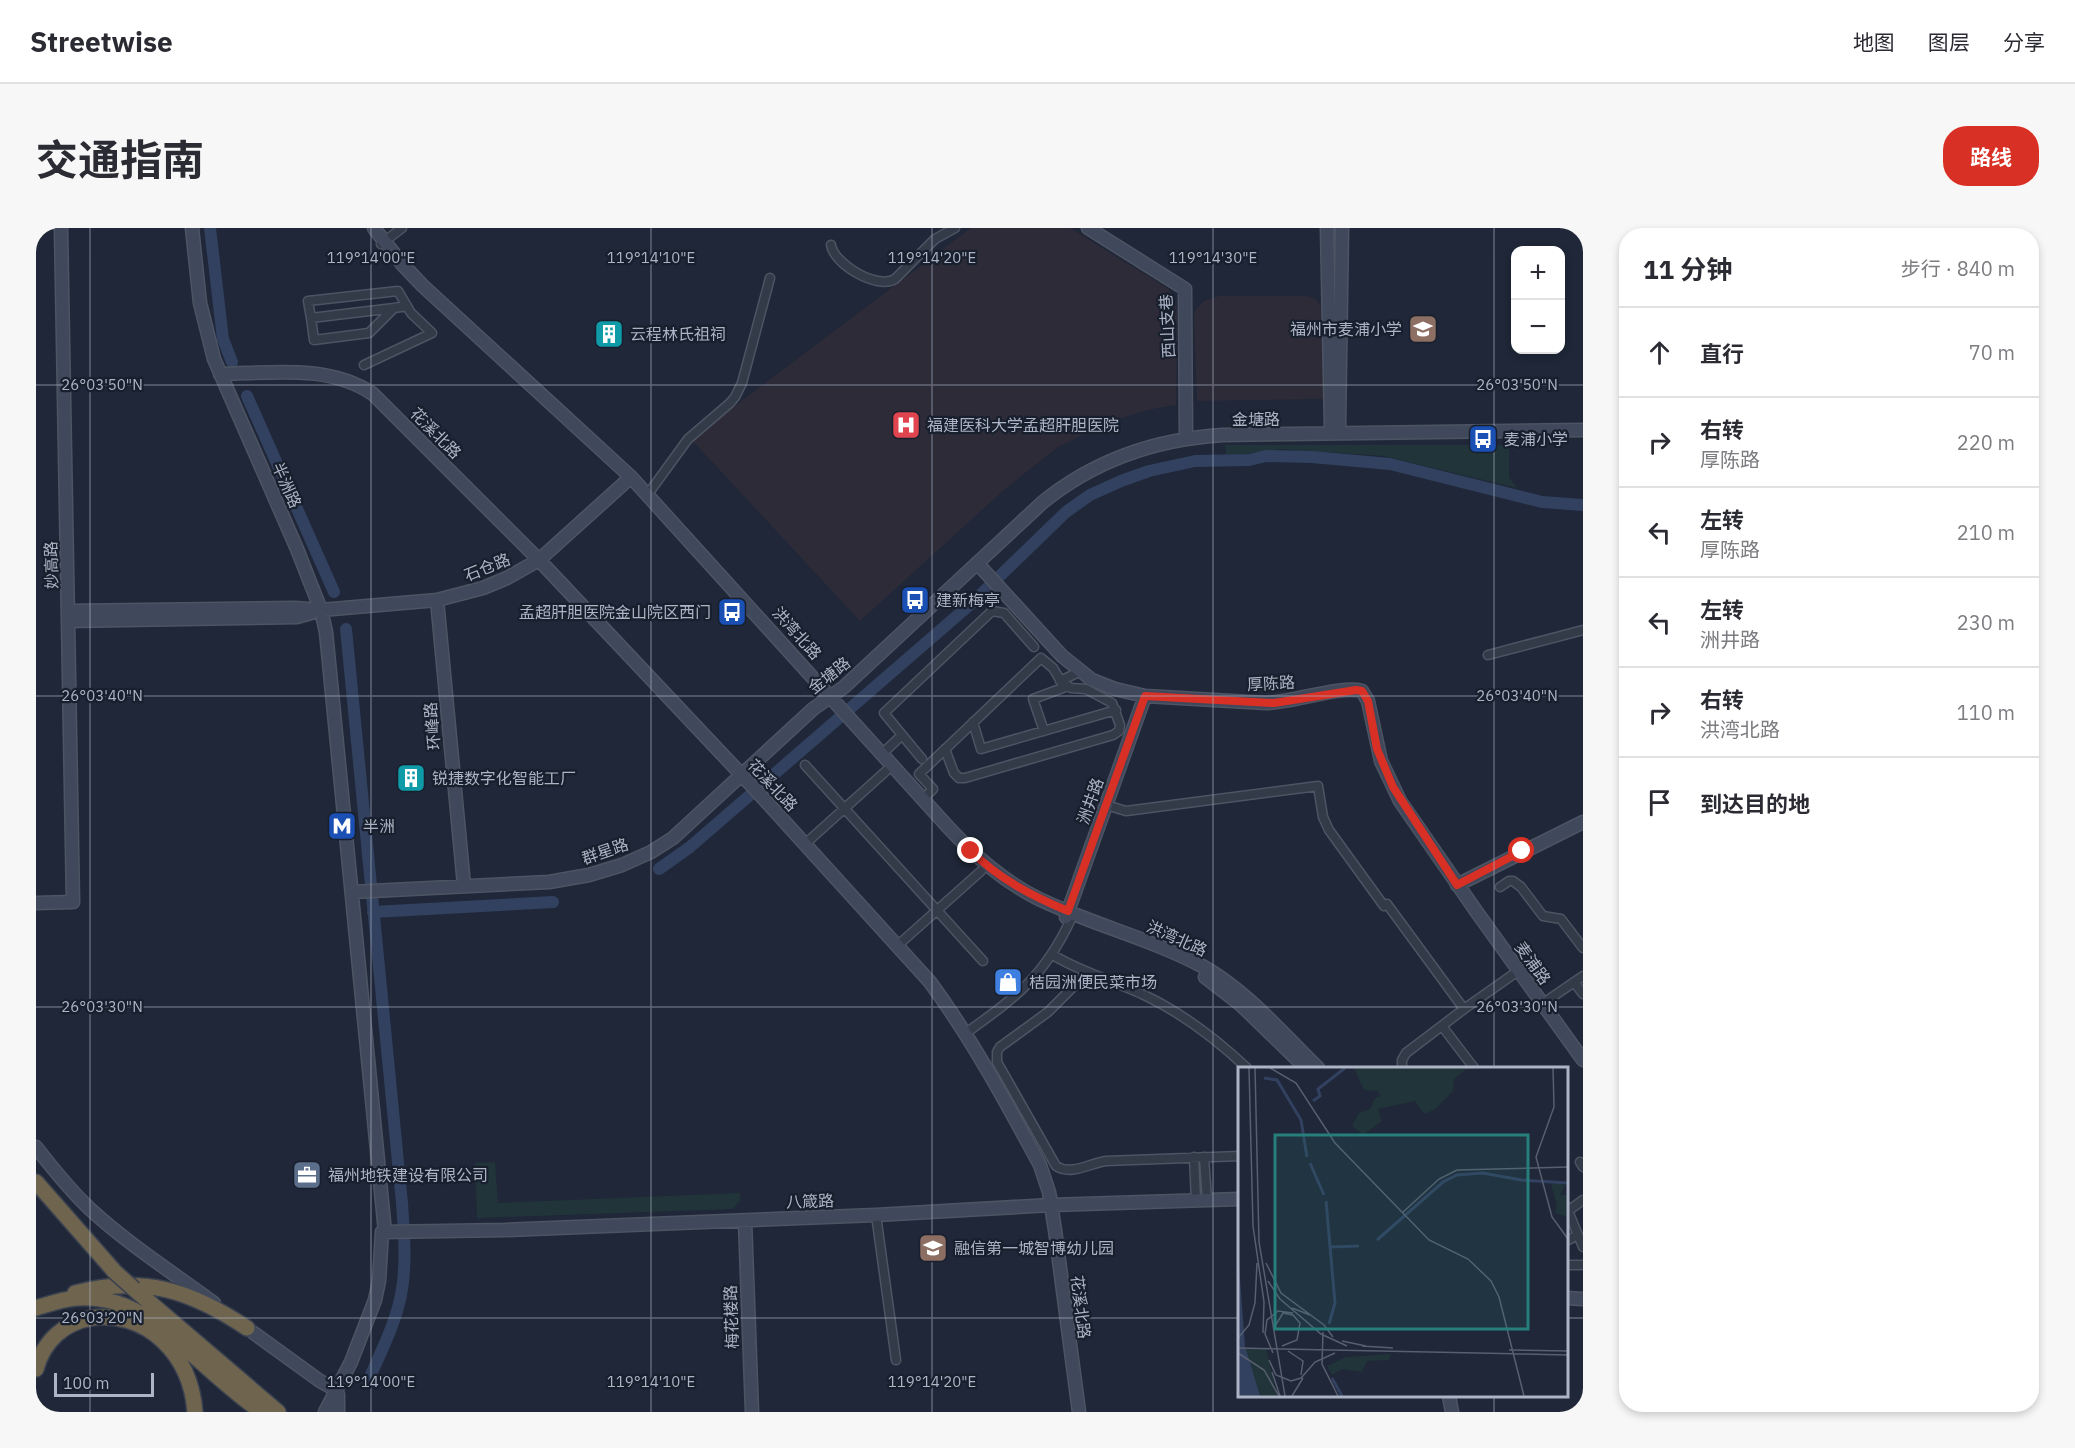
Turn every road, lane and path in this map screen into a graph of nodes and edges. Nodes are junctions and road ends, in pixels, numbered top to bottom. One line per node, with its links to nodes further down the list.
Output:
1 (61, 228): 28 (street, 妙高路)
2 (192, 228): 17 (street, 半洲路)
3 (367, 228): 10 (street, 洪湾北路)
4 (374, 228): 10 (street, 洪湾北路)
5 (402, 228): 10 (street)
6 (955, 228): 11 (street)
7 (1088, 228): 21 (street, 西山支巷)
8 (1327, 228): 19 (street)
9 (1342, 228): 19 (street)
10 (382, 244): 22 (street, 洪湾北路)
11 (831, 245)
12 (770, 278): 23 (street)
13 (407, 306): 14 (street); 15 (street); 16 (street)
14 (394, 308): 15 (street); 15 (street)
15 (311, 318)
16 (364, 364)
17 (220, 374): 24 (street, 花溪北路); 27 (street, 半洲路)
18 (1583, 422): 19 (street, 金塘路)
19 (1335, 427): 21 (street, 金塘路)
20 (1583, 430): 21 (street, 金塘路)
21 (1186, 435): 25 (street, 金塘路); 35 (street, 金塘路)
22 (629, 479): 23 (street, 洪湾北路); 24 (street, 石仓路); 35 (street, 洪湾北路)
23 (648, 494): 35 (street, 洪湾北路)
24 (540, 560): 26 (street, 石仓路); 47 (street, 花溪北路)
25 (977, 563): 32 (street, 厚陈路); 35 (street, 金塘路)
26 (437, 600): 27 (street, 石仓路); 54 (street, 环峰路)
27 (321, 610): 28 (street, 石仓路); 57 (street, 半洲路)
28 (69, 616): 58 (street, 妙高路)
29 (1583, 630): 31 (street)
30 (1034, 647): 41 (street)
31 (1488, 655)
32 (1079, 672): 33 (street); 34 (street, 厚陈路)
33 (1064, 684): 37 (street); 39 (street); 40 (street)
34 (1145, 696): 49 (street, 洲井路); 55 (street, 厚陈路)
35 (826, 697): 36 (street, 金塘路); 38 (street, 洪湾北路)
36 (813, 709): 47 (street, 群星路)
37 (1116, 710): 40 (street); 42 (street)
38 (843, 716): 43 (street, 洪湾北路); 46 (street, 洪湾北路)
39 (973, 722): 40 (street); 42 (street)
40 (1044, 731)
41 (902, 735): 43 (street); 44 (street)
42 (945, 749): 48 (street)
43 (882, 754): 48 (street, 洪湾北路)
44 (922, 759)
45 (805, 765): 50 (street)
46 (886, 771): 50 (street); 53 (street, 洪湾北路)
47 (741, 774): 52 (street, 花溪北路); 54 (street, 群星路)
48 (923, 800): 60 (street, 洪湾北路)
49 (1106, 805): 60 (street, 洲井路); 71 (street)
50 (845, 809): 52 (street); 59 (street)
51 (1583, 822): 55 (street)
52 (805, 844): 61 (street, 花溪北路)
53 (981, 871): 59 (street); 60 (street, 洪湾北路)
54 (464, 885): 57 (street, 群星路)
55 (1457, 885): 65 (street, 麦浦路)
56 (1500, 887): 62 (street)
57 (352, 892): 94 (street, 半洲路)
58 (36, 903)
59 (937, 910): 61 (street); 64 (street)
60 (1069, 915): 63 (street); 76 (street, 洪湾北路); 77 (street, 洪湾北路)
61 (897, 946): 73 (street, 花溪北路)
62 (1583, 948)
63 (1053, 955): 66 (street); 73 (street)
64 (983, 961)
65 (1518, 971): 70 (street, 麦浦路); 71 (street)
66 (1087, 973): 75 (street); 80 (street)
67 (1583, 976): 68 (street)
68 (1574, 982): 69 (street); 70 (street)
69 (1583, 994)
70 (1542, 1004): 74 (street, 麦浦路)
71 (1464, 1009): 72 (street)
72 (1442, 1026): 78 (street); 79 (street)
73 (966, 1034): 80 (street, 花溪北路)
74 (1583, 1060)
75 (1246, 1067)
76 (1304, 1067)
77 (1317, 1067)
78 (1402, 1067)
79 (1473, 1067)
80 (1013, 1103): 83 (street); 90 (street, 花溪北路)
81 (36, 1146): 98 (street)
82 (1238, 1156): 84 (street)
83 (1194, 1157): 84 (street); 88 (street)
84 (1204, 1157): 88 (street)
85 (36, 1182): 96 (highway)
86 (36, 1197): 96 (highway)
87 (1238, 1199): 88 (street, 八箴路)
88 (1201, 1200): 90 (street, 八箴路)
89 (1583, 1200): 91 (street)
90 (1051, 1205): 92 (street, 八箴路); 109 (street, 花溪北路)
91 (1568, 1214): 95 (street)
92 (876, 1215): 93 (street, 八箴路); 99 (street)
93 (746, 1221): 94 (street, 八箴路); 108 (street, 梅花楼路)
94 (392, 1232): 101 (street); 104 (street)
95 (1581, 1235)
96 (115, 1272): 107 (highway, bridge)
97 (36, 1307): 98 (highway); 106 (highway)
98 (247, 1328): 101 (street)
99 (896, 1360)
100 (36, 1369): 105 (highway)
101 (336, 1390): 104 (street)
102 (1441, 1397): 110 (street)
103 (1449, 1397): 111 (street)
104 (334, 1411)
105 (195, 1412)
106 (262, 1412)
107 (278, 1412)
108 (752, 1412)
109 (1078, 1412)
110 (1444, 1412)
111 (1452, 1412)

